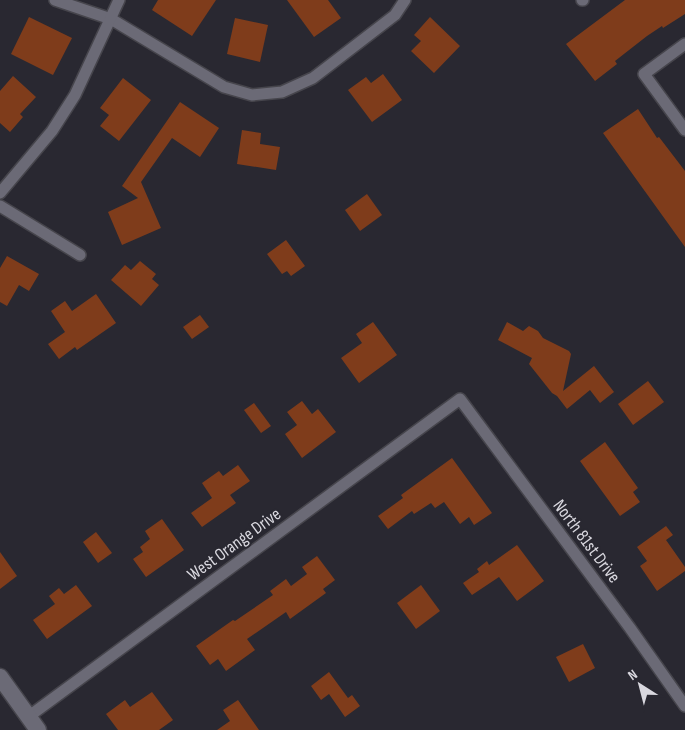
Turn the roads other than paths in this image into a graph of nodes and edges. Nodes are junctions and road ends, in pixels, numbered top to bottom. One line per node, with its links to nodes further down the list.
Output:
1 (55, 0): 4 (street)
2 (119, 0): 4 (street)
3 (405, 0): 4 (street)
4 (111, 19): 7 (street)
5 (685, 44): 6 (street)
6 (685, 130)
7 (0, 193)
8 (0, 206): 9 (street)
9 (80, 255)
10 (460, 399): 12 (street, North 81st Drive); 13 (street, West Orange Drive)
11 (1, 682): 13 (main road)
12 (685, 706)
13 (33, 724)

